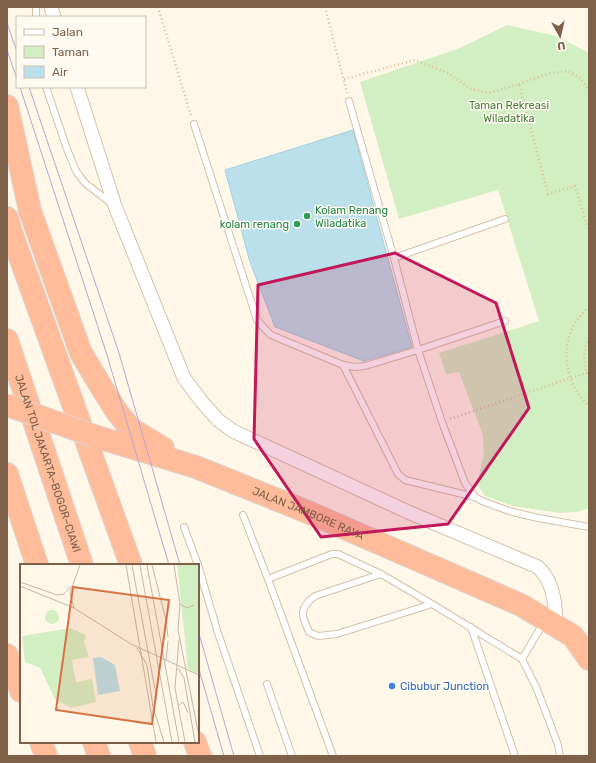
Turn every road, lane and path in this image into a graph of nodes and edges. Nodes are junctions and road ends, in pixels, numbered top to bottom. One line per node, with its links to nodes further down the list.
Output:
1 (158, 7): 10 (path)
2 (325, 7): 3 (path)
3 (344, 78): 4 (path); 8 (path)
4 (519, 84): 7 (path); 14 (path)
5 (46, 88): 11 (lane)
6 (77, 88): 11 (street)
7 (589, 90)
8 (349, 101): 15 (lane)
9 (7, 106): 28 (highway)
10 (194, 124): 21 (lane)
11 (115, 206): 42 (street)
12 (7, 218): 36 (highway)
13 (505, 220): 15 (lane)
14 (589, 232)
15 (394, 258): 20 (lane)
16 (589, 307): 23 (path)
17 (505, 321): 20 (lane)
18 (589, 338): 22 (path)
19 (7, 340): 35 (highway, JALAN TOL JAKARTA–BOGOR–CIAWI)
20 (418, 350): 21 (lane); 27 (lane)
21 (343, 364): 30 (lane)
22 (588, 373): 23 (path); 24 (path)
23 (570, 378): 26 (path); 27 (path)
24 (589, 378)
25 (7, 406): 28 (highway, JALAN JAMBORE RAYA, bridge)
26 (589, 406)
27 (442, 422): 30 (lane)
28 (196, 467): 42 (highway, JALAN JAMBORE RAYA)
29 (7, 474): 34 (highway)
30 (475, 497): 33 (lane)
31 (243, 515): 40 (lane)
32 (184, 527): 37 (lane)
33 (589, 527)
34 (37, 564)
35 (82, 564)
36 (131, 564)
37 (198, 564)
38 (199, 568): 57 (lane)
39 (381, 574): 40 (lane); 41 (lane); 41 (lane)
40 (268, 578): 59 (lane)
41 (432, 604): 43 (lane)
42 (551, 623): 45 (lane); 46 (highway, JALAN JAMBORE RAYA)
43 (471, 627): 45 (lane); 60 (lane)
44 (7, 655): 48 (highway)
45 (522, 659): 61 (lane)
46 (589, 659)
47 (267, 684): 58 (lane)
48 (20, 688)
49 (41, 743): 53 (highway)
50 (94, 743): 54 (highway)
51 (140, 743): 55 (highway)
52 (195, 743): 56 (highway)
53 (46, 756)
54 (99, 756)
55 (145, 756)
56 (200, 756)
57 (260, 756)
58 (292, 756)
59 (333, 756)
60 (515, 756)
61 (560, 756)

